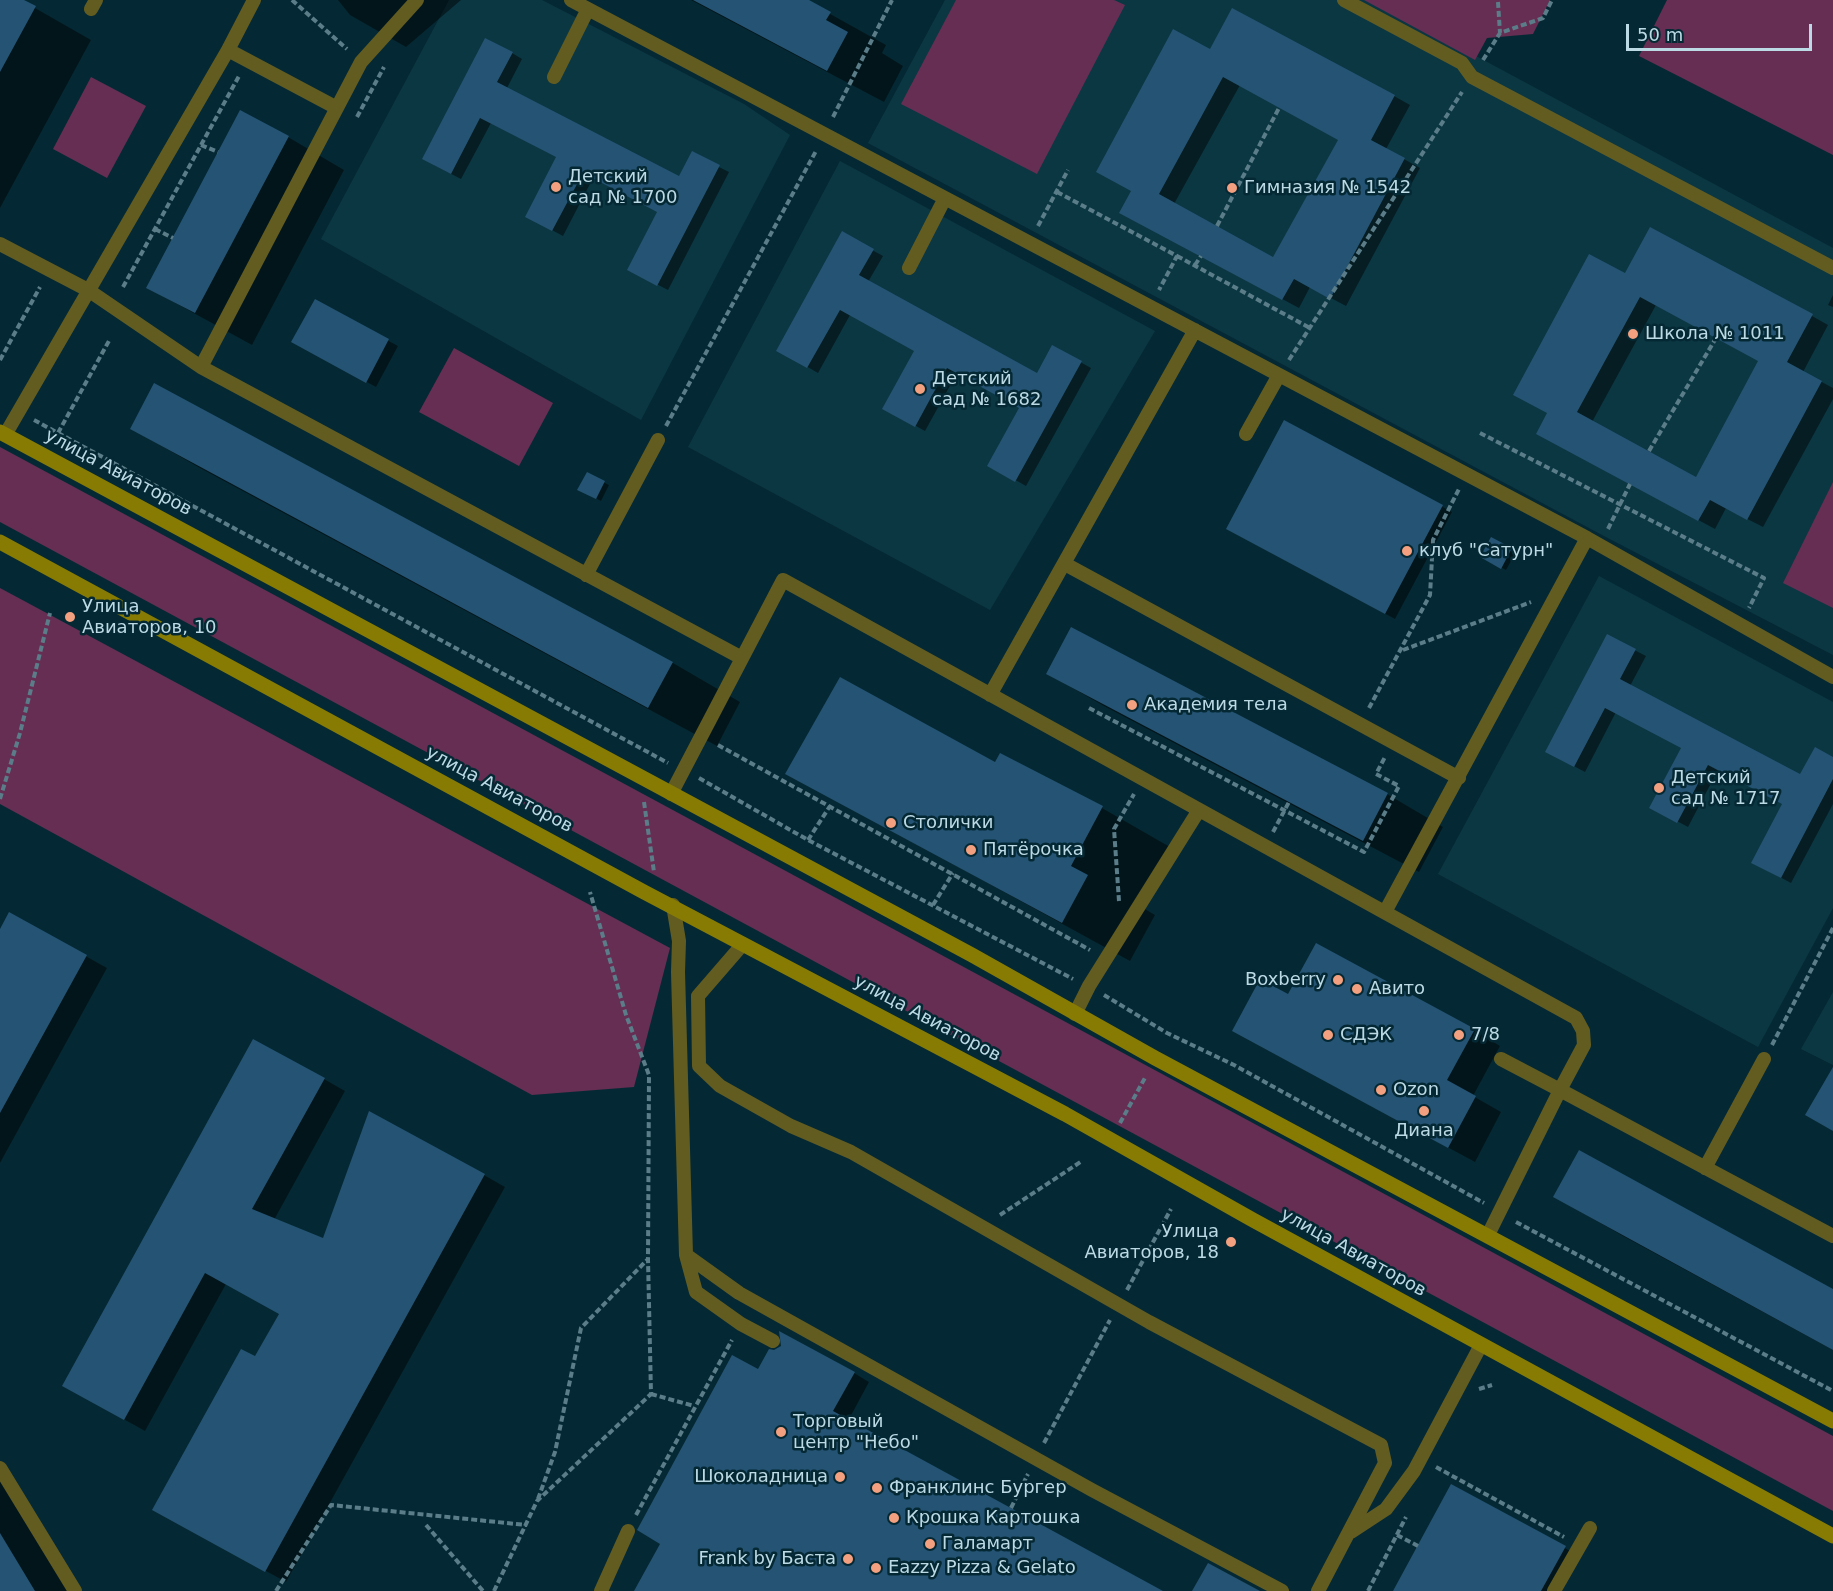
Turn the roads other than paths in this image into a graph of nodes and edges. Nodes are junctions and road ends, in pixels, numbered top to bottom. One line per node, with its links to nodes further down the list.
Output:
1 (254, 0): 6 (lane)
2 (417, 0): 8 (lane)
3 (571, 0): 5 (lane)
4 (1344, 0): 12 (lane)
5 (588, 9): 7 (lane); 9 (lane)
6 (228, 50): 8 (lane); 13 (lane)
7 (554, 77)
8 (337, 108): 15 (lane)
9 (945, 200): 11 (lane); 14 (lane)
10 (0, 244): 13 (lane)
11 (909, 268)
12 (1833, 268)
13 (88, 290): 15 (lane); 17 (lane)
14 (1195, 330): 16 (lane); 22 (lane)
15 (201, 367): 23 (lane)
16 (1279, 375): 18 (lane); 21 (lane)
17 (3, 433): 28 (street, улица Авиаторов)
18 (1246, 434)
19 (658, 440): 23 (lane)
20 (0, 542): 30 (street, улица Авиаторов)
21 (1593, 542): 25 (lane); 27 (lane)
22 (1065, 564): 26 (lane); 27 (lane)
23 (586, 575): 24 (lane)
24 (740, 657): 26 (lane); 28 (lane)
25 (1833, 677)
26 (990, 694): 29 (lane)
27 (1459, 778): 31 (lane)
28 (671, 794): 33 (street, улица Авиаторов)
29 (1199, 810): 31 (lane); 33 (lane)
30 (673, 905): 32 (street, улица Авиаторов); 40 (lane)
31 (1385, 912): 36 (lane)
32 (743, 944): 42 (street, улица Авиаторов); 47 (lane)
33 (1075, 1014): 38 (street, улица Авиаторов)
34 (1501, 1059): 36 (lane)
35 (1764, 1059): 37 (lane)
36 (1560, 1090): 37 (lane); 38 (lane)
37 (1705, 1168): 39 (lane)
38 (1488, 1235): 43 (street, улица Авиаторов)
39 (1833, 1236)
40 (686, 1255): 41 (lane); 51 (lane)
41 (773, 1341)
42 (1481, 1345): 47 (lane); 48 (street, улица Авиаторов)
43 (1833, 1421)
44 (0, 1468): 49 (lane)
45 (1590, 1528): 53 (lane)
46 (628, 1531): 50 (lane)
47 (1349, 1533): 52 (lane)
48 (1833, 1536)
49 (75, 1591)
50 (601, 1591)
51 (1282, 1591)
52 (1318, 1591)
53 (1554, 1591)

